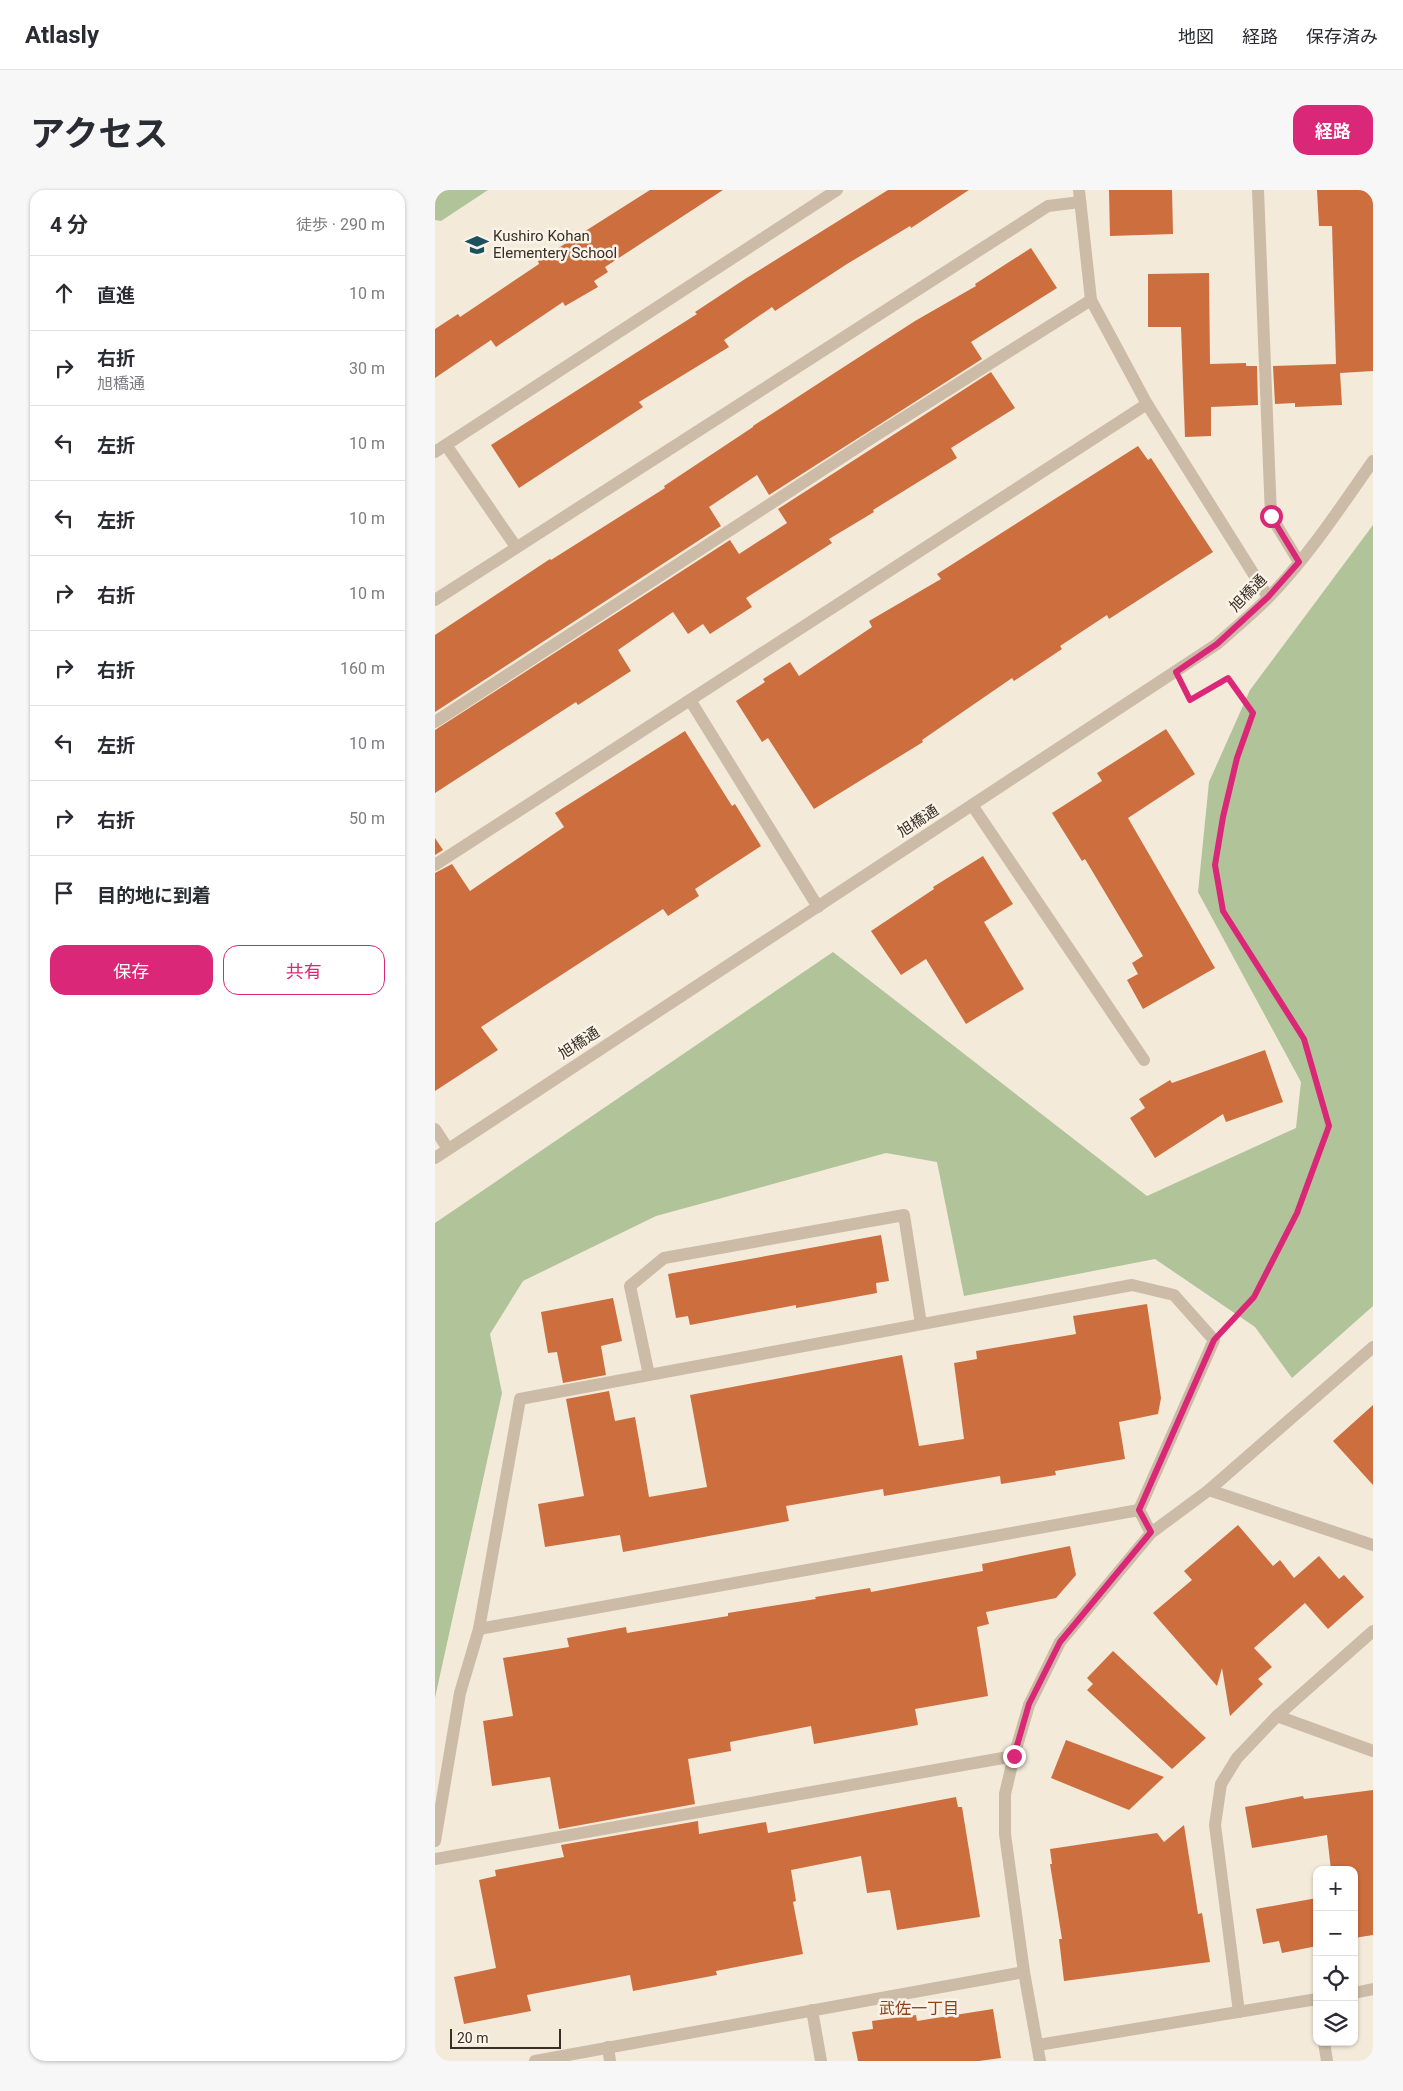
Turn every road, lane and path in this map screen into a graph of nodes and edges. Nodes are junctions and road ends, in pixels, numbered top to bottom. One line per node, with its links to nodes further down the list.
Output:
1 (837, 190): 6 (street)
2 (1258, 190): 10 (street)
3 (1079, 196): 4 (street); 9 (street)
4 (1091, 300): 5 (street); 15 (street)
5 (1147, 404): 11 (street); 14 (street)
6 (446, 444): 7 (street); 9 (street)
7 (435, 452)
8 (1373, 461): 10 (street, 旭橋通)
9 (516, 547): 12 (street)
10 (1299, 562): 11 (street, 旭橋通)
11 (1268, 597): 13 (street, 旭橋通)
12 (435, 600)
13 (1176, 672): 16 (street, 旭橋通); 24 (path)
14 (690, 700): 17 (street); 18 (street)
15 (435, 722)
16 (972, 805): 18 (street, 旭橋通); 19 (street)
17 (435, 865)
18 (818, 907): 21 (street, 旭橋通)
19 (1144, 1060)
20 (435, 1129): 21 (street)
21 (448, 1149): 22 (street, 旭橋通)
22 (435, 1158)
23 (921, 1324): 24 (street); 26 (street); 26 (street)
24 (1214, 1340): 28 (street)
25 (1373, 1347): 27 (street)
26 (649, 1375): 31 (street)
27 (1209, 1490): 29 (street); 30 (street)
28 (1139, 1510): 29 (street); 31 (street)
29 (1151, 1532): 35 (street)
30 (1373, 1545)
31 (479, 1629): 36 (street)
32 (1373, 1631): 33 (street)
33 (1277, 1716): 34 (street); 43 (street)
34 (1373, 1751)
35 (1014, 1756): 37 (street); 38 (street)
36 (435, 1841)
37 (435, 1859)
38 (1025, 1972): 42 (street); 44 (street)
39 (1373, 1990): 40 (street)
40 (1358, 1992)
41 (1313, 2001): 43 (street)
42 (812, 2010): 46 (street); 49 (street)
43 (1239, 2012): 44 (street)
44 (1038, 2045): 50 (street)
45 (1325, 2046): 51 (street)
46 (608, 2047): 47 (street); 48 (street)
47 (535, 2061)
48 (610, 2061)
49 (821, 2061)
50 (1040, 2061)
51 (1327, 2061)

